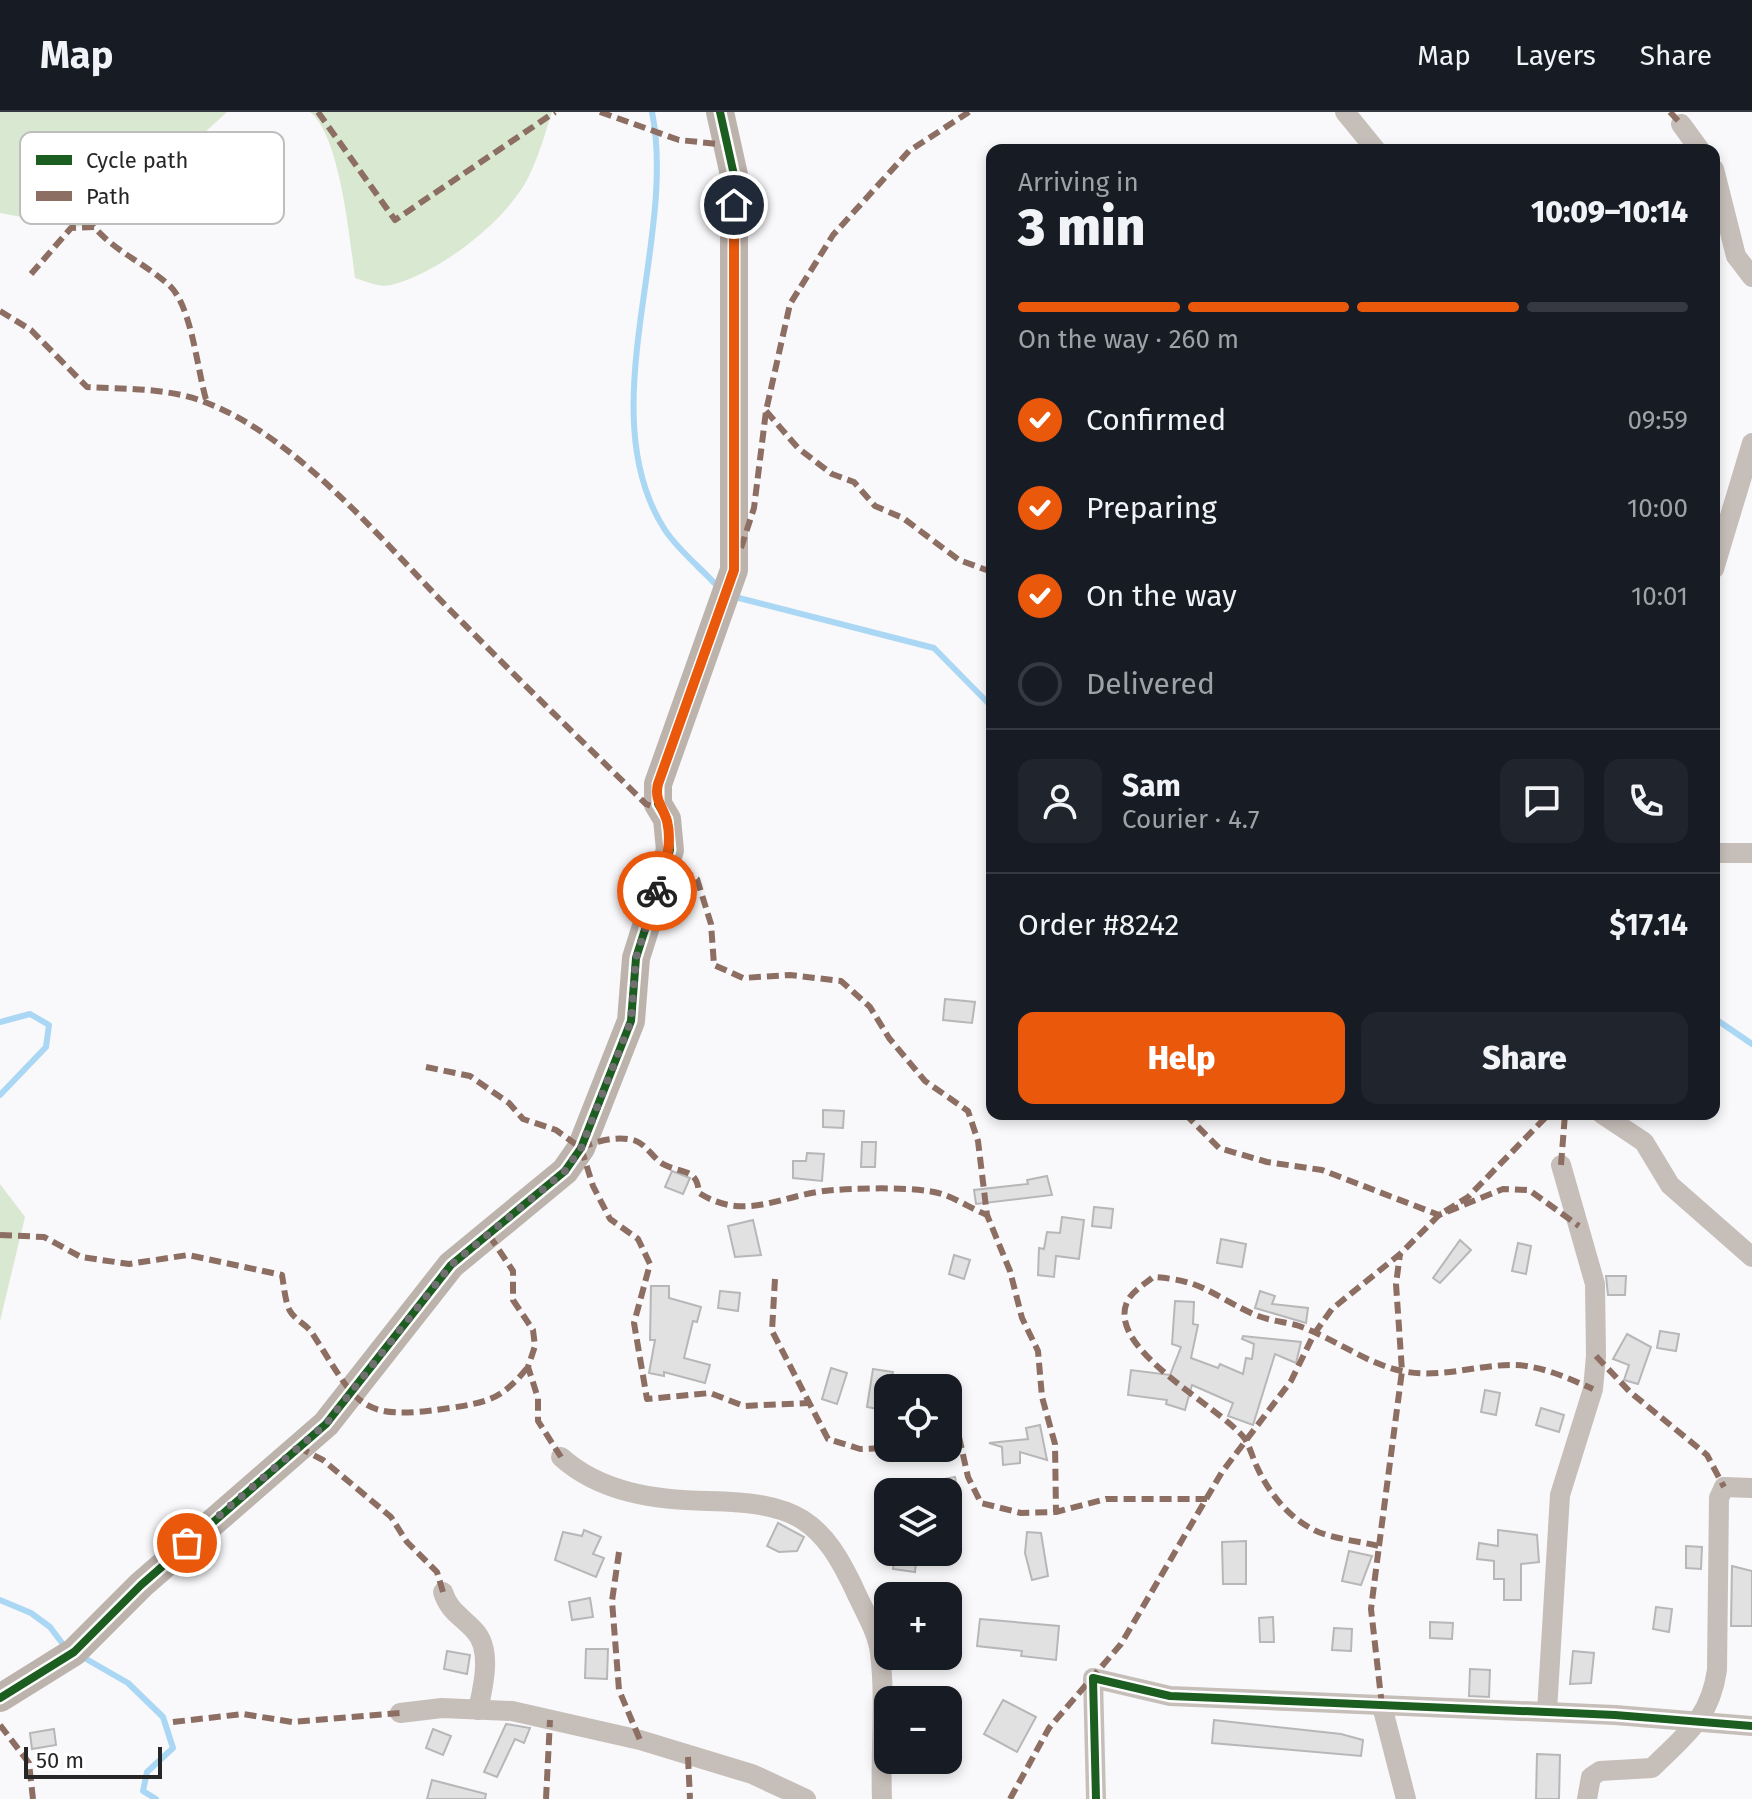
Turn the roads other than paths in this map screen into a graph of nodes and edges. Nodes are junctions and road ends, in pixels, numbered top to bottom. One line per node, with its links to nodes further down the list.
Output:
1 (720, 112): 18 (street)
2 (1345, 112): 4 (street)
3 (1681, 124): 5 (street)
4 (1371, 144)
5 (1696, 144)
6 (1720, 193): 7 (street)
7 (1752, 277)
8 (1752, 443): 9 (street)
9 (1720, 549)
10 (1720, 853): 11 (street)
11 (1752, 853)
12 (1611, 1120): 14 (street)
13 (1561, 1165): 21 (street)
14 (1752, 1257)
15 (561, 1457): 26 (street)
16 (1752, 1488): 23 (street)
17 (443, 1592): 20 (street)
18 (0, 1698)
19 (1382, 1706): 21 (street); 27 (street); 28 (street)
20 (478, 1710): 22 (street); 25 (street)
21 (1547, 1711): 23 (street)
22 (400, 1713)
23 (1701, 1721): 24 (street); 29 (street)
24 (1752, 1726)
25 (806, 1799)
26 (882, 1799)
27 (1096, 1799)
28 (1406, 1799)
29 (1587, 1799)

